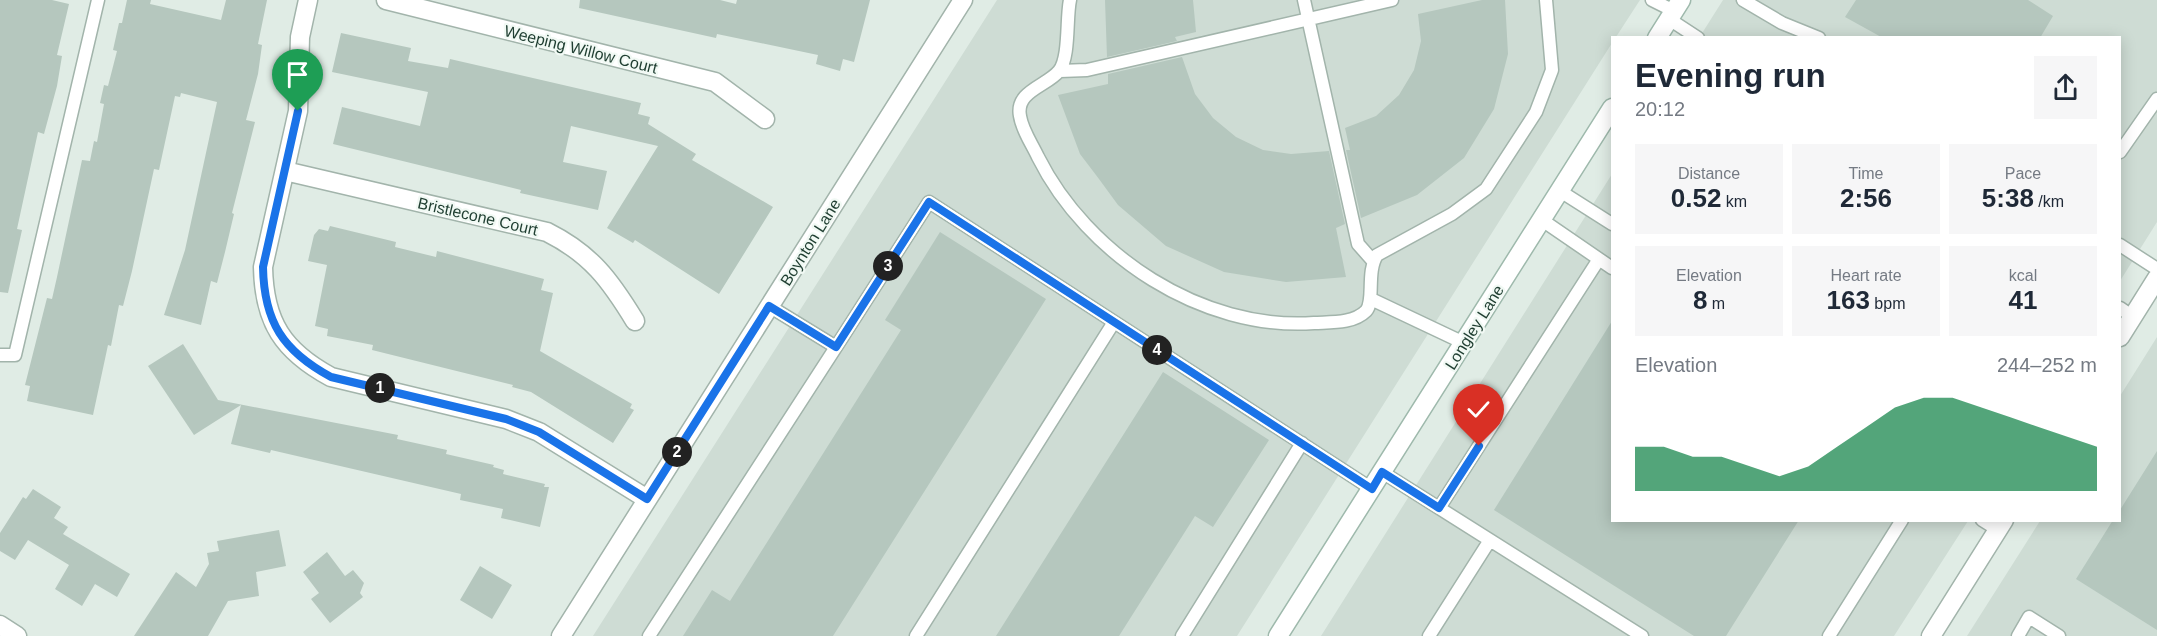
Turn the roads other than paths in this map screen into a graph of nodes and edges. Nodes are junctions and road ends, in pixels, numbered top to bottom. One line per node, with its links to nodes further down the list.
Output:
1 (98, 0): 39 (lane)
2 (308, 0): 21 (street)
3 (386, 0): 19 (street, Weeping Willow Court)
4 (963, 0): 32 (street, Boynton Lane)
5 (1070, 0): 16 (lane)
6 (1304, 0): 12 (lane)
7 (1392, 0): 12 (lane)
8 (1546, 0): 27 (lane)
9 (1652, 0): 11 (lane)
10 (1743, 0): 15 (lane)
11 (1674, 10): 13 (street); 14 (lane)
12 (1308, 19): 16 (lane); 27 (lane)
13 (1658, 36)
14 (1696, 36)
15 (1813, 36)
16 (1060, 70): 31 (lane)
17 (2157, 99): 20 (lane)
18 (1611, 110): 22 (street, Longley Lane)
19 (765, 119)
20 (2121, 151)
21 (285, 171): 34 (street, Bristlecone Court); 43 (street)
22 (1560, 191): 23 (street, Longley Lane); 24 (lane)
23 (1542, 220): 26 (lane); 37 (street, Longley Lane)
24 (1611, 223)
25 (2121, 246): 29 (lane)
26 (1599, 259): 28 (lane); 44 (lane)
27 (1373, 261): 31 (lane)
28 (1611, 267)
29 (2157, 269)
30 (2157, 279): 33 (street)
31 (1371, 299): 37 (lane)
32 (769, 306): 38 (lane); 43 (street, Boynton Lane)
33 (2126, 312): 36 (street)
34 (635, 321)
35 (1114, 322): 38 (lane); 40 (lane); 52 (lane)
36 (2121, 334)
37 (1464, 343): 41 (street, Longley Lane)
38 (836, 347): 51 (lane)
39 (0, 355)
40 (1302, 443): 42 (lane); 53 (lane)
41 (1382, 472): 42 (street, Longley Lane); 44 (lane)
42 (1372, 489): 54 (street, Longley Lane)
43 (647, 499): 50 (street, Boynton Lane)
44 (1439, 508): 47 (lane)
45 (1901, 522): 57 (lane)
46 (2001, 525): 58 (street)
47 (1490, 540): 55 (lane); 56 (lane)
48 (0, 625): 49 (street)
49 (17, 636)
50 (561, 636)
51 (649, 636)
52 (916, 636)
53 (1182, 636)
54 (1278, 636)
55 (1429, 636)
56 (1642, 636)
57 (1829, 636)
58 (1931, 636)
59 (2018, 636): 60 (lane)
60 (2059, 636)

